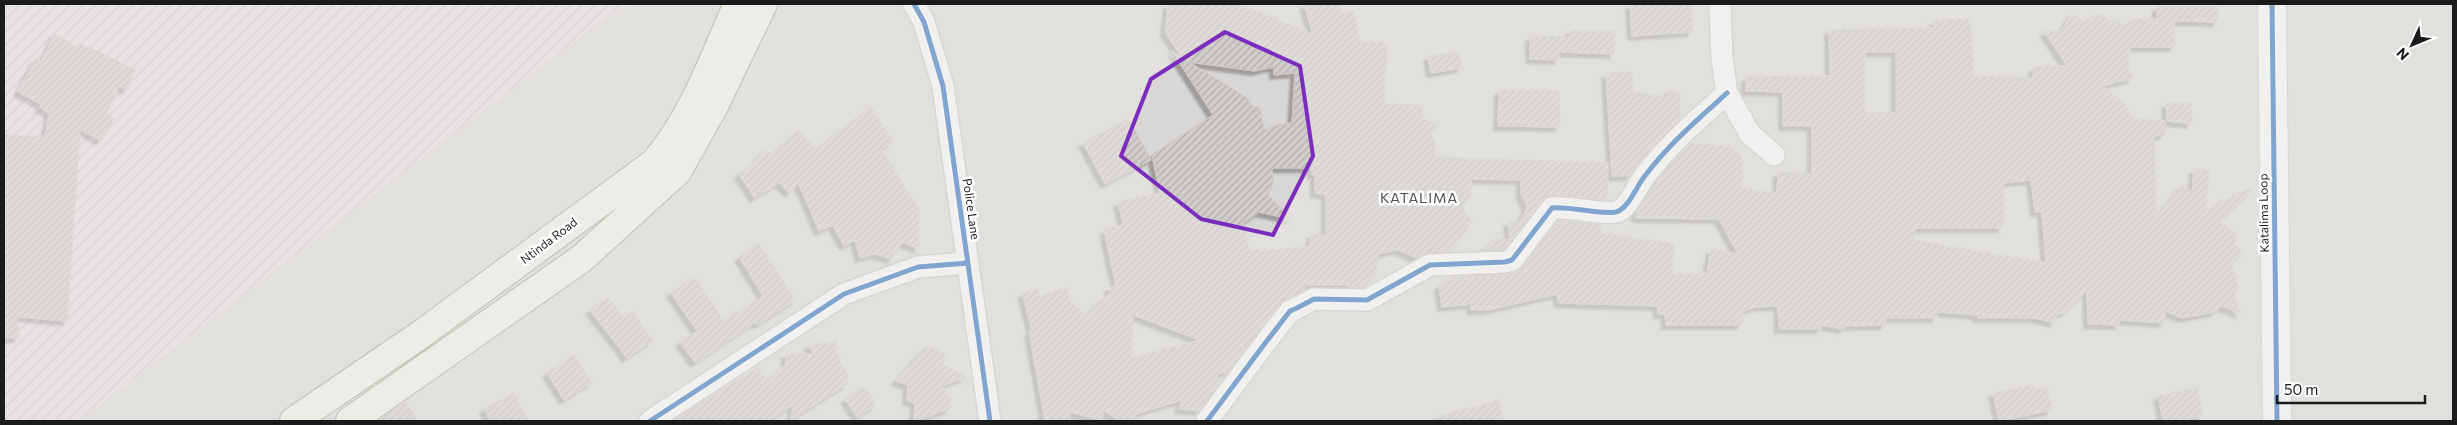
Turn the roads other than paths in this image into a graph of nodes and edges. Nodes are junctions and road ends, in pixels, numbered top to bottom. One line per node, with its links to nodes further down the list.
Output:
1 (738, 4): 9 (main road, Ntinda Road)
2 (763, 4): 10 (main road)
3 (914, 4): 8 (street, Police Lane)
4 (1720, 4): 6 (street)
5 (2272, 4): 14 (street, Katalima Loop)
6 (1727, 93): 7 (street); 13 (street)
7 (1774, 155)
8 (968, 263): 11 (street); 12 (street, Police Lane)
9 (294, 421)
10 (350, 421)
11 (650, 421)
12 (990, 421)
13 (1207, 421)
14 (2277, 421)

